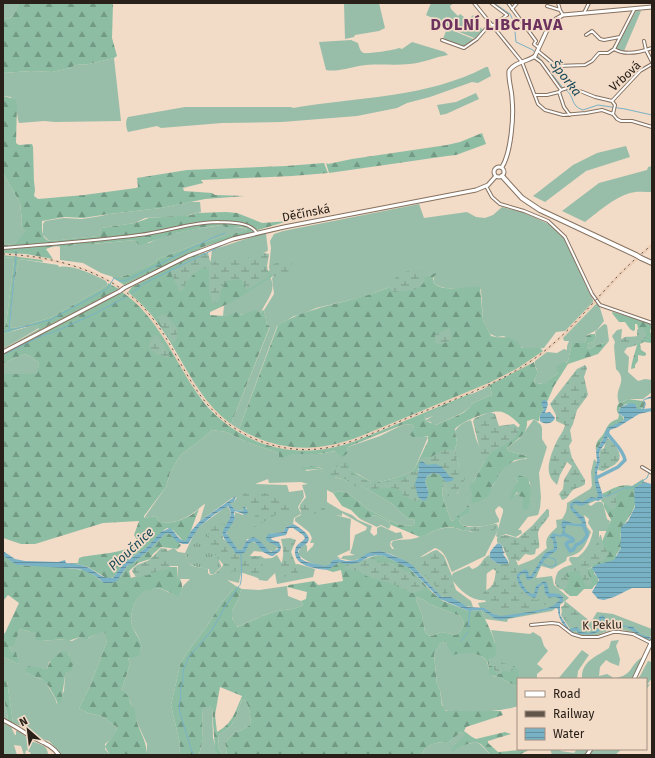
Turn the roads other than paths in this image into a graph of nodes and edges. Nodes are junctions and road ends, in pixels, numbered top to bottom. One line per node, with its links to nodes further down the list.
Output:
1 (475, 3): 16 (street)
2 (491, 3): 16 (street)
3 (508, 3): 12 (street)
4 (517, 3): 12 (street)
5 (558, 3): 13 (street)
6 (589, 3): 14 (street)
7 (639, 3): 11 (street)
8 (547, 6): 13 (street)
9 (652, 6): 11 (main road)
10 (635, 8): 11 (main road); 14 (main road); 18 (street)
11 (640, 8)
12 (512, 9): 20 (street)
13 (560, 10): 15 (street)
14 (584, 13): 15 (main road)
15 (563, 15): 22 (main road)
16 (491, 25): 19 (street); 27 (street)
17 (586, 35): 18 (street)
18 (620, 37): 24 (street)
19 (442, 40)
20 (536, 41): 22 (street); 26 (street)
21 (644, 41): 25 (street)
22 (541, 42): 26 (main road)
23 (652, 48): 25 (street)
24 (614, 50): 25 (street); 29 (street)
25 (646, 50): 28 (street)
26 (537, 53): 27 (main road); 29 (street); 31 (street)
27 (522, 62): 32 (street); 37 (main road)
28 (652, 63): 33 (street, Vrbová)
29 (557, 66): 30 (street)
30 (570, 87): 31 (street); 33 (street)
31 (562, 90): 32 (street); 35 (street)
32 (535, 95): 35 (street)
33 (612, 101): 34 (street)
34 (613, 114): 35 (street); 36 (street)
35 (570, 115)
36 (652, 127)
37 (502, 167): 38 (main road); 39 (main road)
38 (496, 176): 39 (main road); 40 (main road)
39 (502, 176): 43 (main road, bridge)
40 (486, 186): 41 (main road, Děčínská); 44 (street)
41 (257, 233): 42 (street); 45 (main road, Děčínská, bridge)
42 (3, 248)
43 (652, 263)
44 (652, 323)
45 (3, 352)
46 (642, 467): 47 (street)
47 (652, 473)
48 (531, 625): 49 (street, K Peklu)
49 (652, 642): 50 (main road)
50 (634, 678)
51 (3, 720): 52 (main road)
52 (59, 755)

